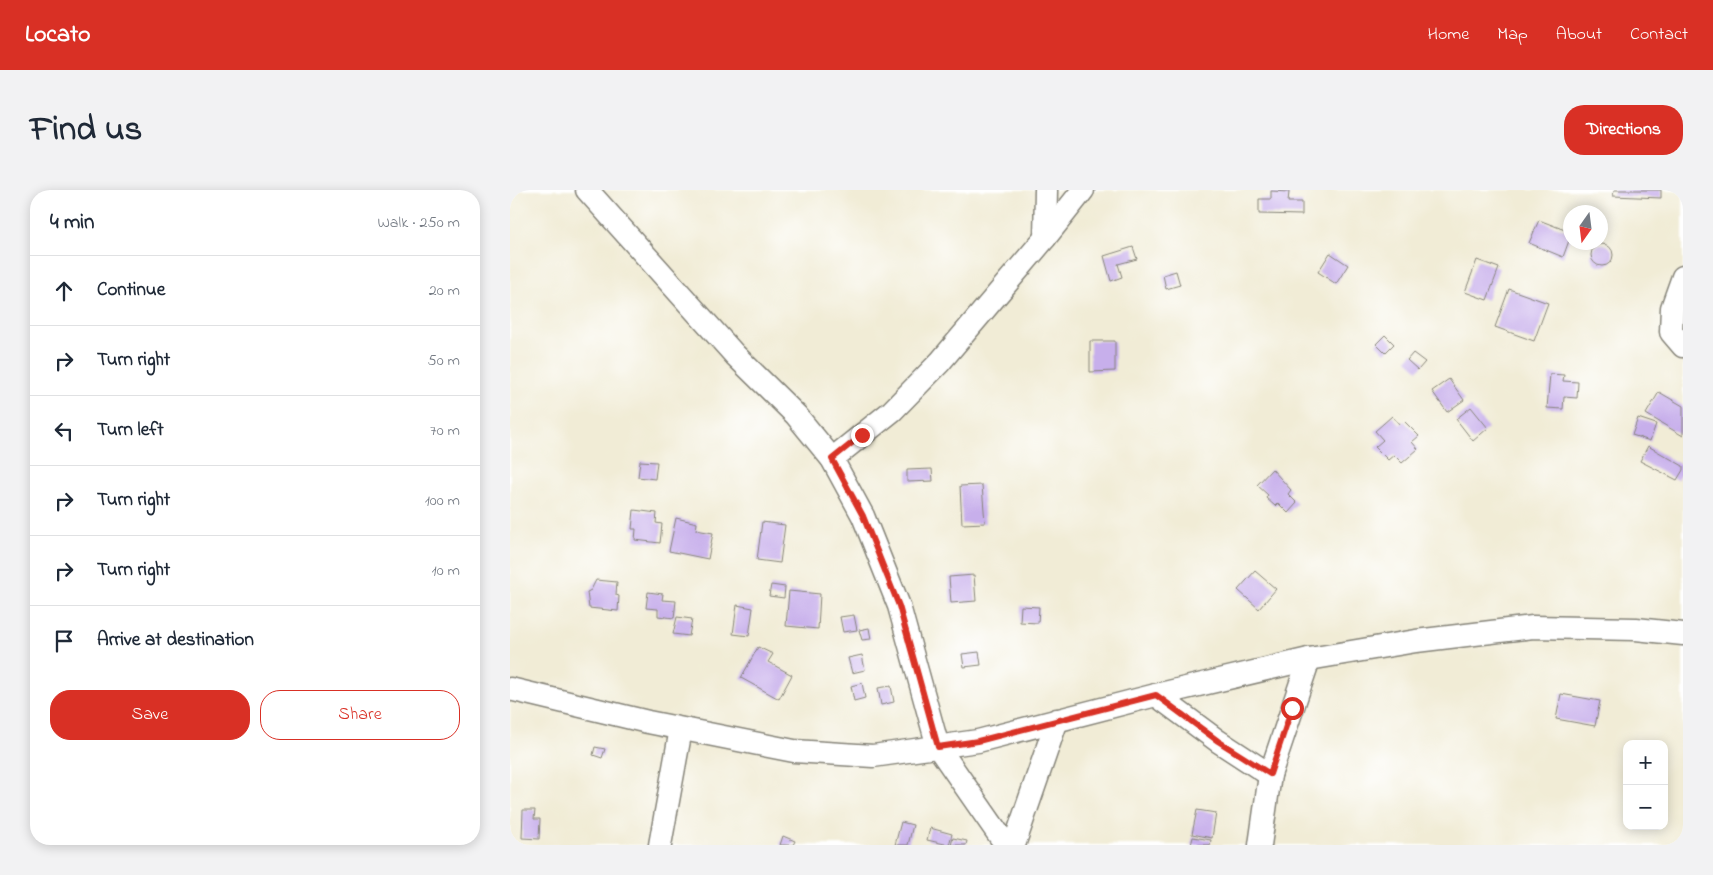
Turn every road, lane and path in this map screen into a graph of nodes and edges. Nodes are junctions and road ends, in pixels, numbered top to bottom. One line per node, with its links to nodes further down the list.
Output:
1 (587, 190): 7 (street)
2 (1046, 190): 4 (street)
3 (1083, 190): 4 (street)
4 (1045, 238): 7 (street)
5 (1683, 277): 6 (street)
6 (1683, 346)
7 (832, 459): 14 (street)
8 (1683, 634): 9 (street)
9 (1309, 659): 11 (street); 15 (street)
10 (510, 689): 13 (street)
11 (1156, 695): 12 (street); 15 (street)
12 (1057, 720): 14 (street); 18 (street)
13 (681, 729): 14 (street); 16 (street)
14 (938, 747): 17 (street)
15 (1270, 774): 19 (street)
16 (660, 845)
17 (1006, 845)
18 (1014, 845)
19 (1260, 845)

